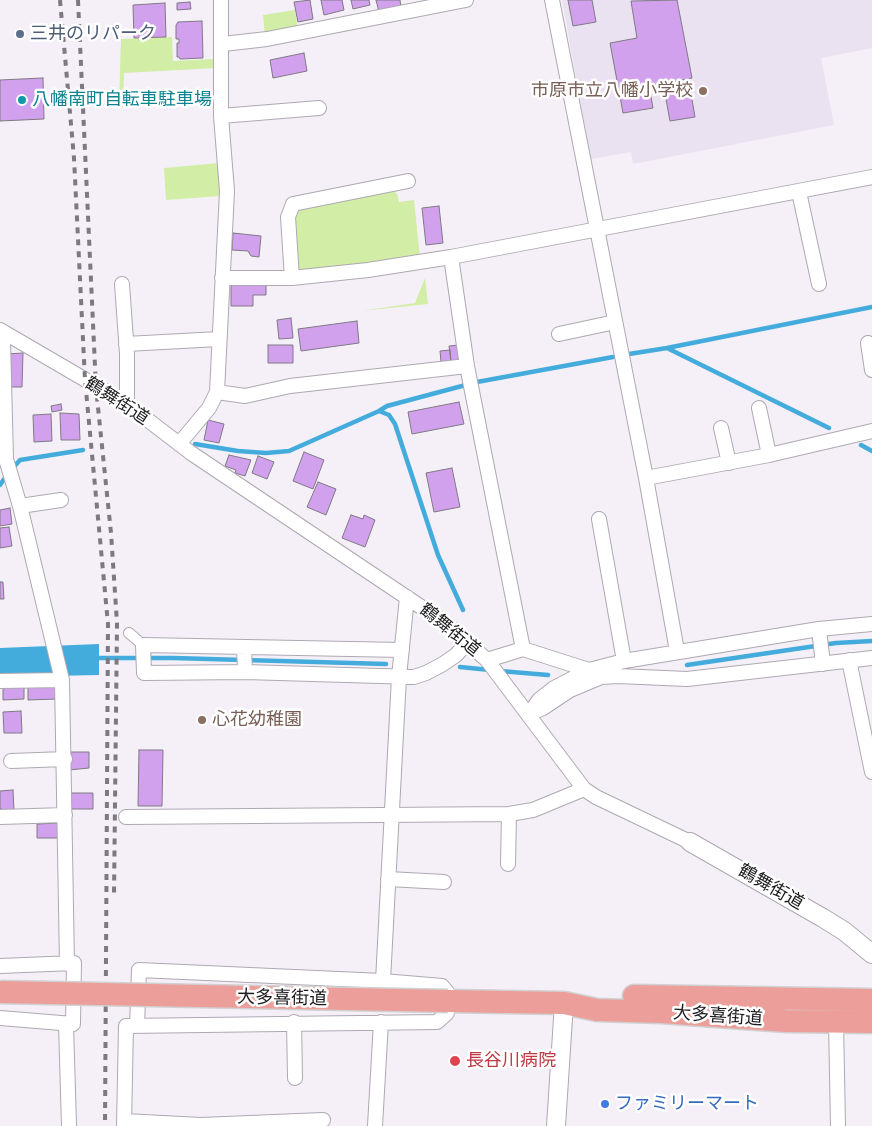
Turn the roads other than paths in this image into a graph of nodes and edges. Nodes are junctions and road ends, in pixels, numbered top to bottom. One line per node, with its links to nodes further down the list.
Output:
1 (221, 0): 4 (street)
2 (466, 0): 4 (street)
3 (552, 0): 10 (street)
4 (223, 44): 6 (street)
5 (319, 108): 6 (street)
6 (221, 116): 12 (street)
7 (872, 177): 9 (street)
8 (408, 181): 13 (street)
9 (799, 192): 10 (street); 15 (street)
10 (596, 230): 11 (street); 16 (street)
11 (451, 258): 13 (street); 22 (street)
12 (222, 278): 13 (street); 19 (street)
13 (292, 278)
14 (122, 284): 21 (street)
15 (819, 284)
16 (615, 322): 18 (street); 33 (street)
17 (0, 331): 25 (street, 鶴舞街道); 32 (street)
18 (558, 334)
19 (219, 339): 21 (street); 24 (street)
20 (868, 343): 23 (street)
21 (126, 344): 25 (street)
22 (467, 366): 24 (street); 44 (street)
23 (872, 370)
24 (217, 392): 29 (street)
25 (127, 404): 29 (street, 鶴舞街道)
26 (759, 408): 30 (street)
27 (721, 428): 31 (street)
28 (872, 431): 30 (street)
29 (179, 444): 37 (street, 鶴舞街道)
30 (770, 455): 31 (street)
31 (729, 463): 33 (street)
32 (6, 468): 35 (street)
33 (646, 478): 46 (street)
34 (60, 500): 35 (street)
35 (20, 506): 55 (street)
36 (600, 519): 49 (street)
37 (407, 597): 41 (street, 鶴舞街道); 45 (street)
38 (872, 624): 39 (street)
39 (819, 629): 46 (street); 51 (street)
40 (129, 633): 42 (street)
41 (468, 642): 48 (street, 鶴舞街道); 54 (street)
42 (143, 645): 43 (street); 53 (street)
43 (244, 647): 45 (street); 53 (street)
44 (523, 649): 48 (street); 52 (street)
45 (402, 650): 54 (street)
46 (676, 651): 49 (street)
47 (872, 658): 50 (street)
48 (487, 660): 57 (street, 鶴舞街道)
49 (624, 660): 52 (street)
50 (849, 660): 51 (street); 60 (street)
51 (823, 664): 57 (street)
52 (589, 670): 57 (street)
53 (245, 672): 54 (street)
54 (399, 677): 64 (street)
55 (62, 679): 56 (street); 58 (street)
56 (0, 682)
57 (529, 714): 61 (street, 鶴舞街道)
58 (65, 759): 59 (street); 63 (street)
59 (11, 761)
60 (872, 772)
61 (584, 789): 62 (street); 67 (street, 鶴舞街道)
62 (509, 814): 64 (street); 68 (street)
63 (65, 815): 65 (street); 72 (street)
64 (391, 815): 66 (street); 69 (street)
65 (0, 817)
66 (126, 817)
67 (690, 842): 71 (street, 鶴舞街道)
68 (508, 864)
69 (388, 880): 70 (street); 74 (street)
70 (444, 882)
71 (872, 954)
72 (67, 964): 73 (street); 84 (street)
73 (0, 966)
74 (383, 981): 77 (street); 85 (street)
75 (0, 992): 77 (highway, 大多喜街道, bridge)
76 (872, 1000): 78 (highway, 大多喜街道)
77 (448, 1001): 78 (highway, 大多喜街道); 81 (street)
78 (564, 1003): 82 (highway, 大多喜街道); 91 (street)
79 (0, 1018): 84 (street)
80 (294, 1022): 81 (street); 85 (street); 86 (street)
81 (381, 1022): 90 (street)
82 (836, 1022): 83 (highway, 大多喜街道); 92 (street)
83 (872, 1022)
84 (66, 1024): 89 (street)
85 (137, 1026): 88 (street)
86 (295, 1078)
87 (323, 1120): 88 (street)
88 (124, 1124)
89 (69, 1126)
90 (376, 1126)
91 (556, 1126)
92 (838, 1126)

